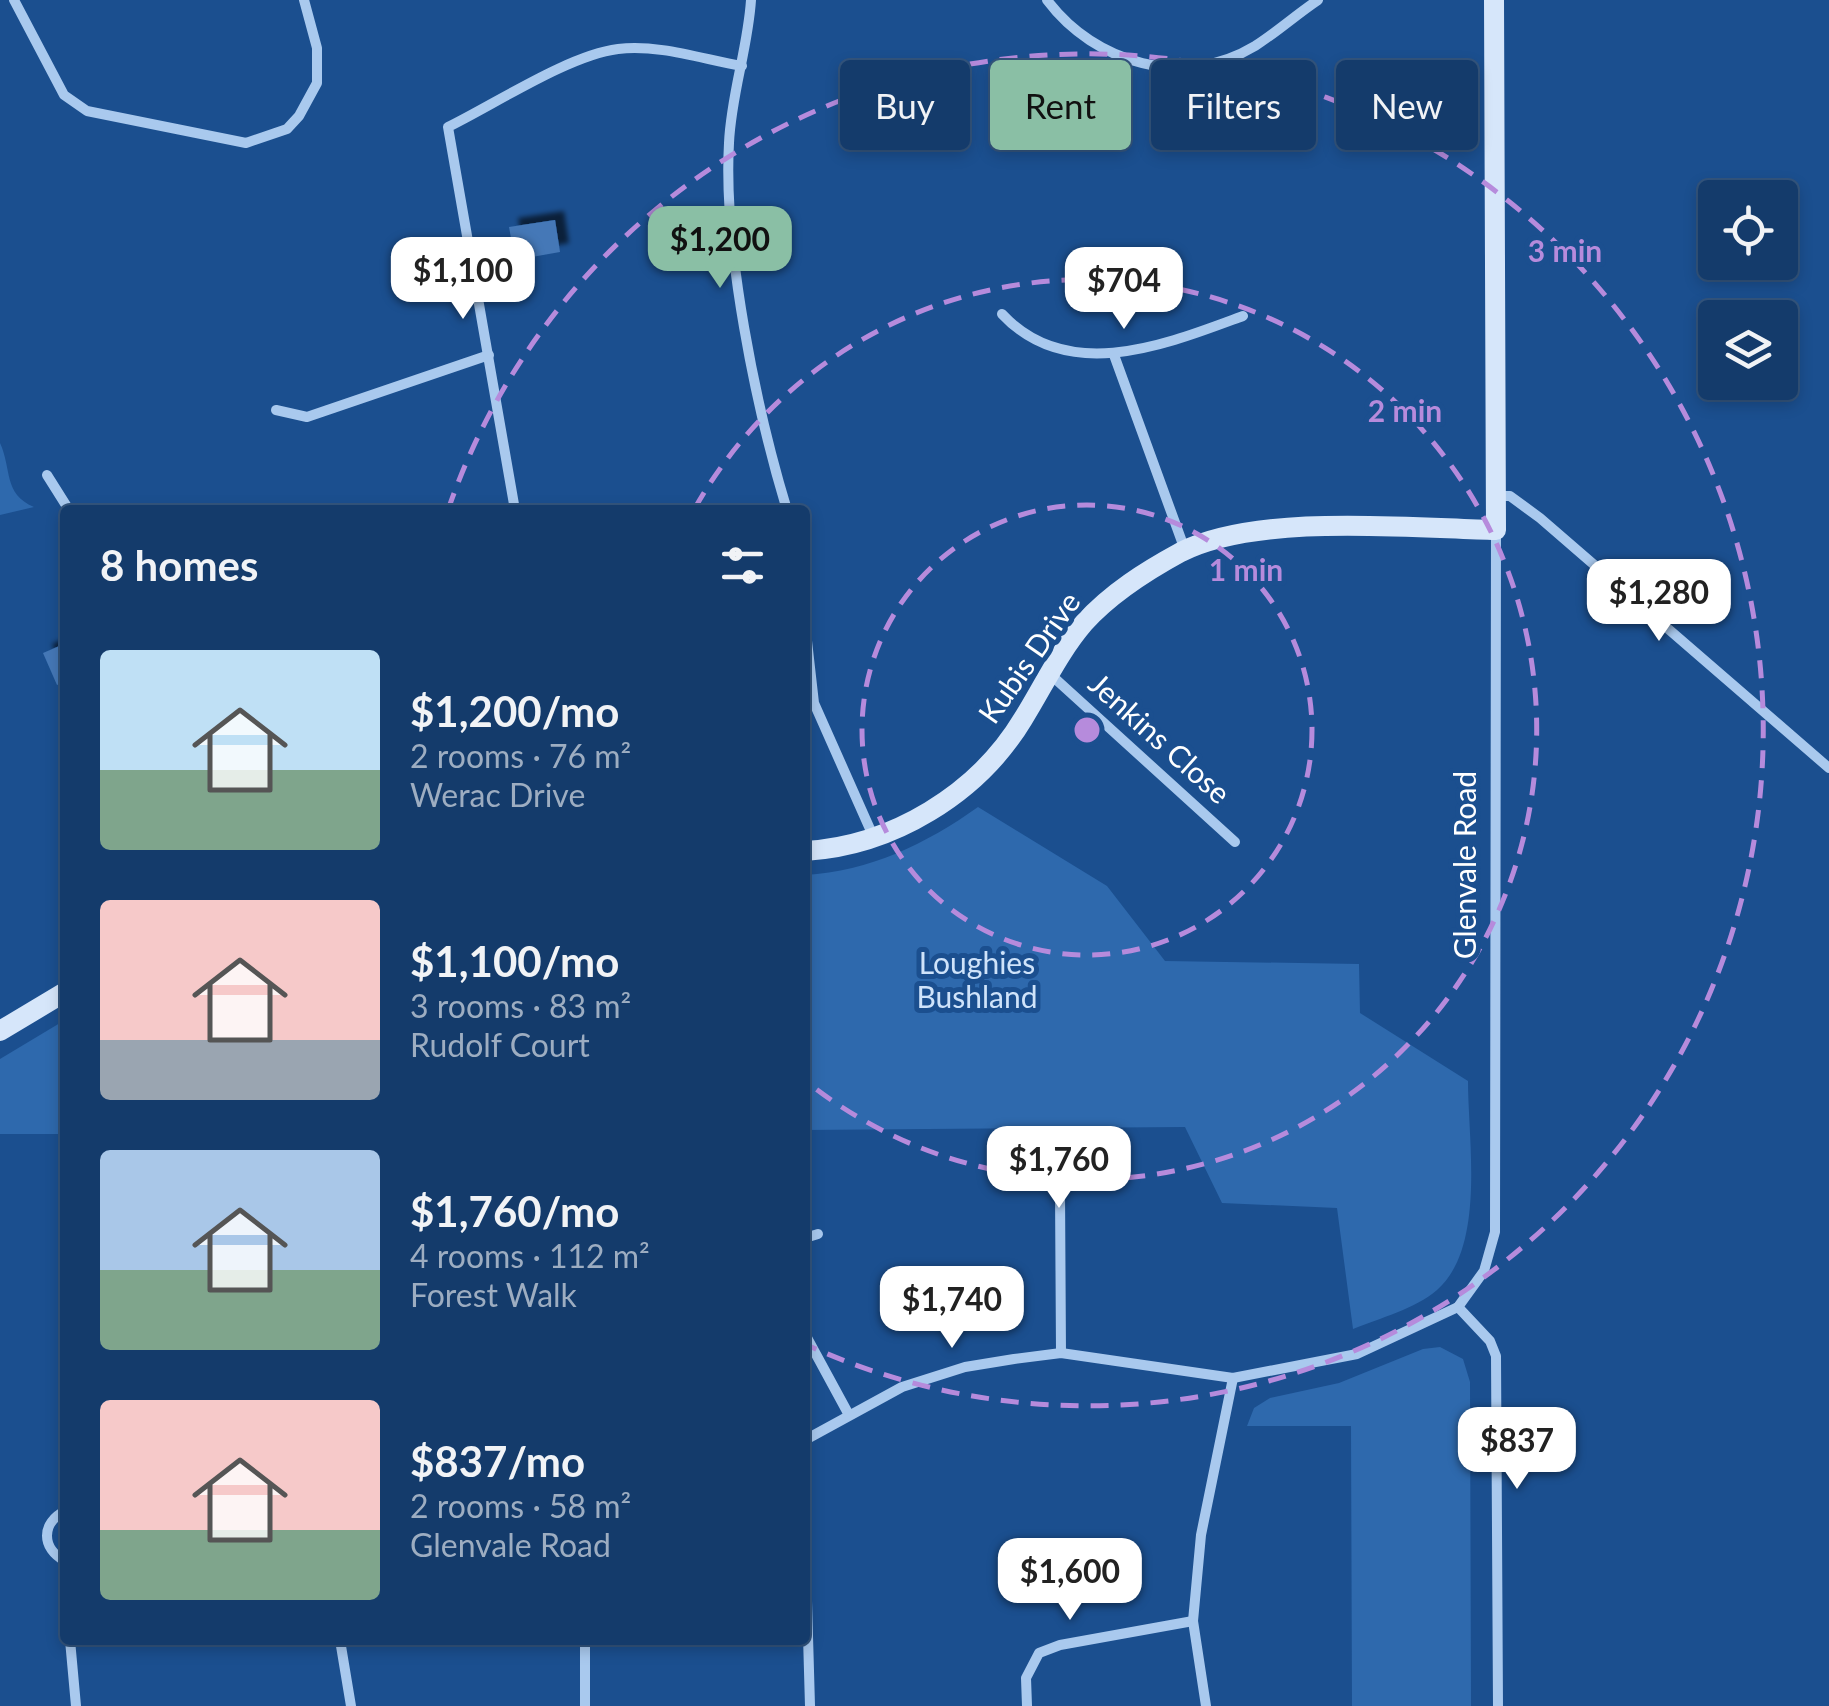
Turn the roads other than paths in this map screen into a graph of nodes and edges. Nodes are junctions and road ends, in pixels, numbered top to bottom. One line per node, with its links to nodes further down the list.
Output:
1 (14, 0): 2 (street)
2 (304, 0)
3 (751, 0): 7 (street)
4 (1047, 0): 5 (street)
5 (1318, 0)
6 (1494, 0): 14 (street, Glenvale Road)
7 (742, 66): 11 (street); 17 (street)
8 (1002, 314): 10 (street)
9 (1243, 316): 10 (street)
10 (1114, 354): 19 (street)
11 (489, 355): 12 (street); 16 (street)
12 (276, 410)
13 (47, 474): 15 (street)
14 (1496, 496): 18 (street, Glenvale Road); 22 (street)
15 (67, 505)
16 (514, 505)
17 (785, 505)
18 (1496, 530): 19 (street, Kubis Drive); 33 (street, Glenvale Road)
19 (1185, 550): 21 (street, Kubis Drive)
20 (810, 668): 23 (street)
21 (1049, 673): 23 (street, Kubis Drive); 24 (street, Jenkins Close)
22 (1829, 768)
23 (874, 838): 25 (street, Kubis Drive)
24 (1234, 842)
25 (810, 850)
26 (60, 995): 27 (street)
27 (0, 1031)
28 (1049, 1183): 30 (street)
29 (1070, 1184): 30 (street)
30 (1060, 1191): 35 (street)
31 (818, 1234): 32 (street)
32 (810, 1236)
33 (1458, 1307): 36 (street); 52 (street)
34 (810, 1343): 37 (street)
35 (1060, 1353): 36 (street); 37 (street)
36 (1233, 1378): 41 (street)
37 (849, 1415): 38 (street)
38 (810, 1437)
39 (60, 1514): 40 (street)
40 (60, 1557)
41 (1193, 1621): 50 (street); 51 (street)
42 (70, 1645): 46 (street)
43 (341, 1645): 47 (street)
44 (585, 1645): 48 (street)
45 (810, 1645): 49 (street)
46 (76, 1706)
47 (350, 1706)
48 (586, 1706)
49 (810, 1706)
50 (1028, 1706)
51 (1206, 1706)
52 (1498, 1706)

